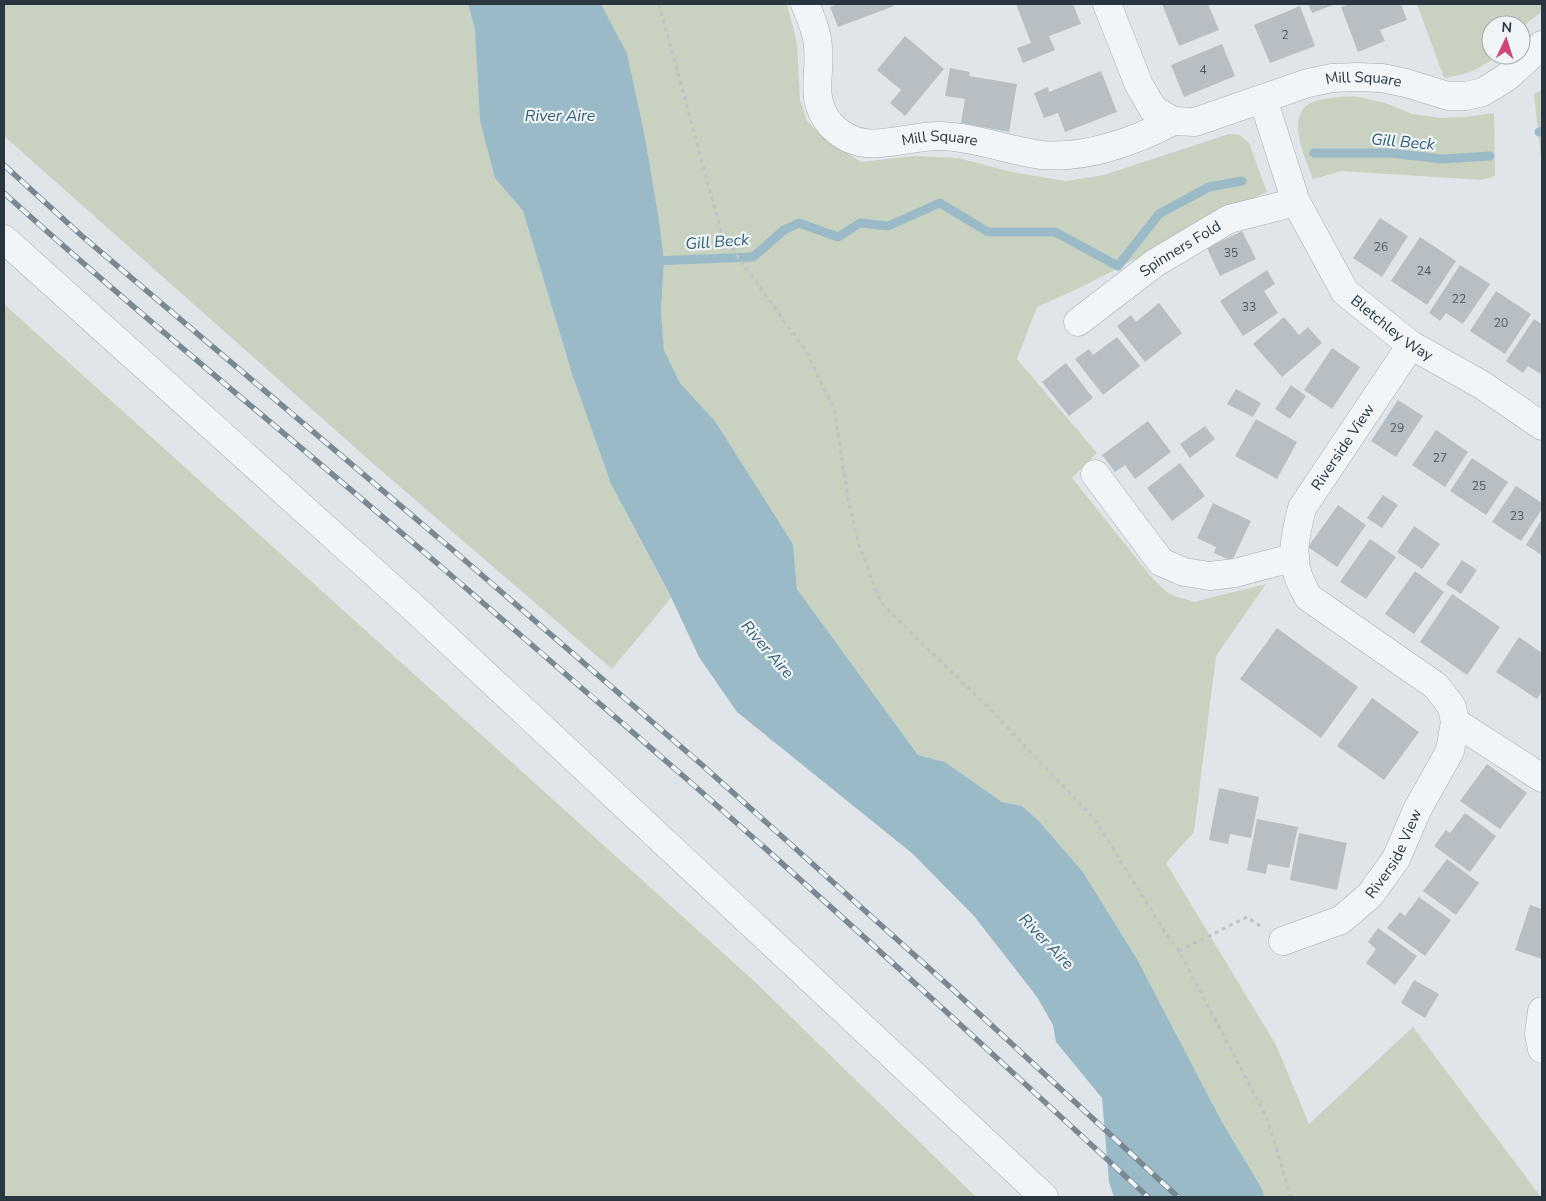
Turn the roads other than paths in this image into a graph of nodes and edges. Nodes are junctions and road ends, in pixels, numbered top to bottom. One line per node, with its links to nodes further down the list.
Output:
1 (805, 4): 5 (street, Mill Square)
2 (1107, 4): 5 (street)
3 (1542, 45): 4 (street, Mill Square)
4 (1262, 98): 5 (street, Mill Square); 6 (street, Bletchley Way)
5 (1173, 121)
6 (1296, 202): 8 (street, Spinners Fold); 9 (street, Bletchley Way)
7 (4, 239): 18 (street)
8 (1078, 322)
9 (1411, 345): 10 (street, Bletchley Way); 12 (street, Riverside View)
10 (1542, 426)
11 (1095, 474): 12 (street)
12 (1295, 557): 13 (street, Riverside View)
13 (1455, 722): 14 (street); 15 (street, Riverside View)
14 (1542, 778)
15 (1283, 941)
16 (1542, 1011): 17 (street)
17 (1542, 1049)
18 (1041, 1194)

